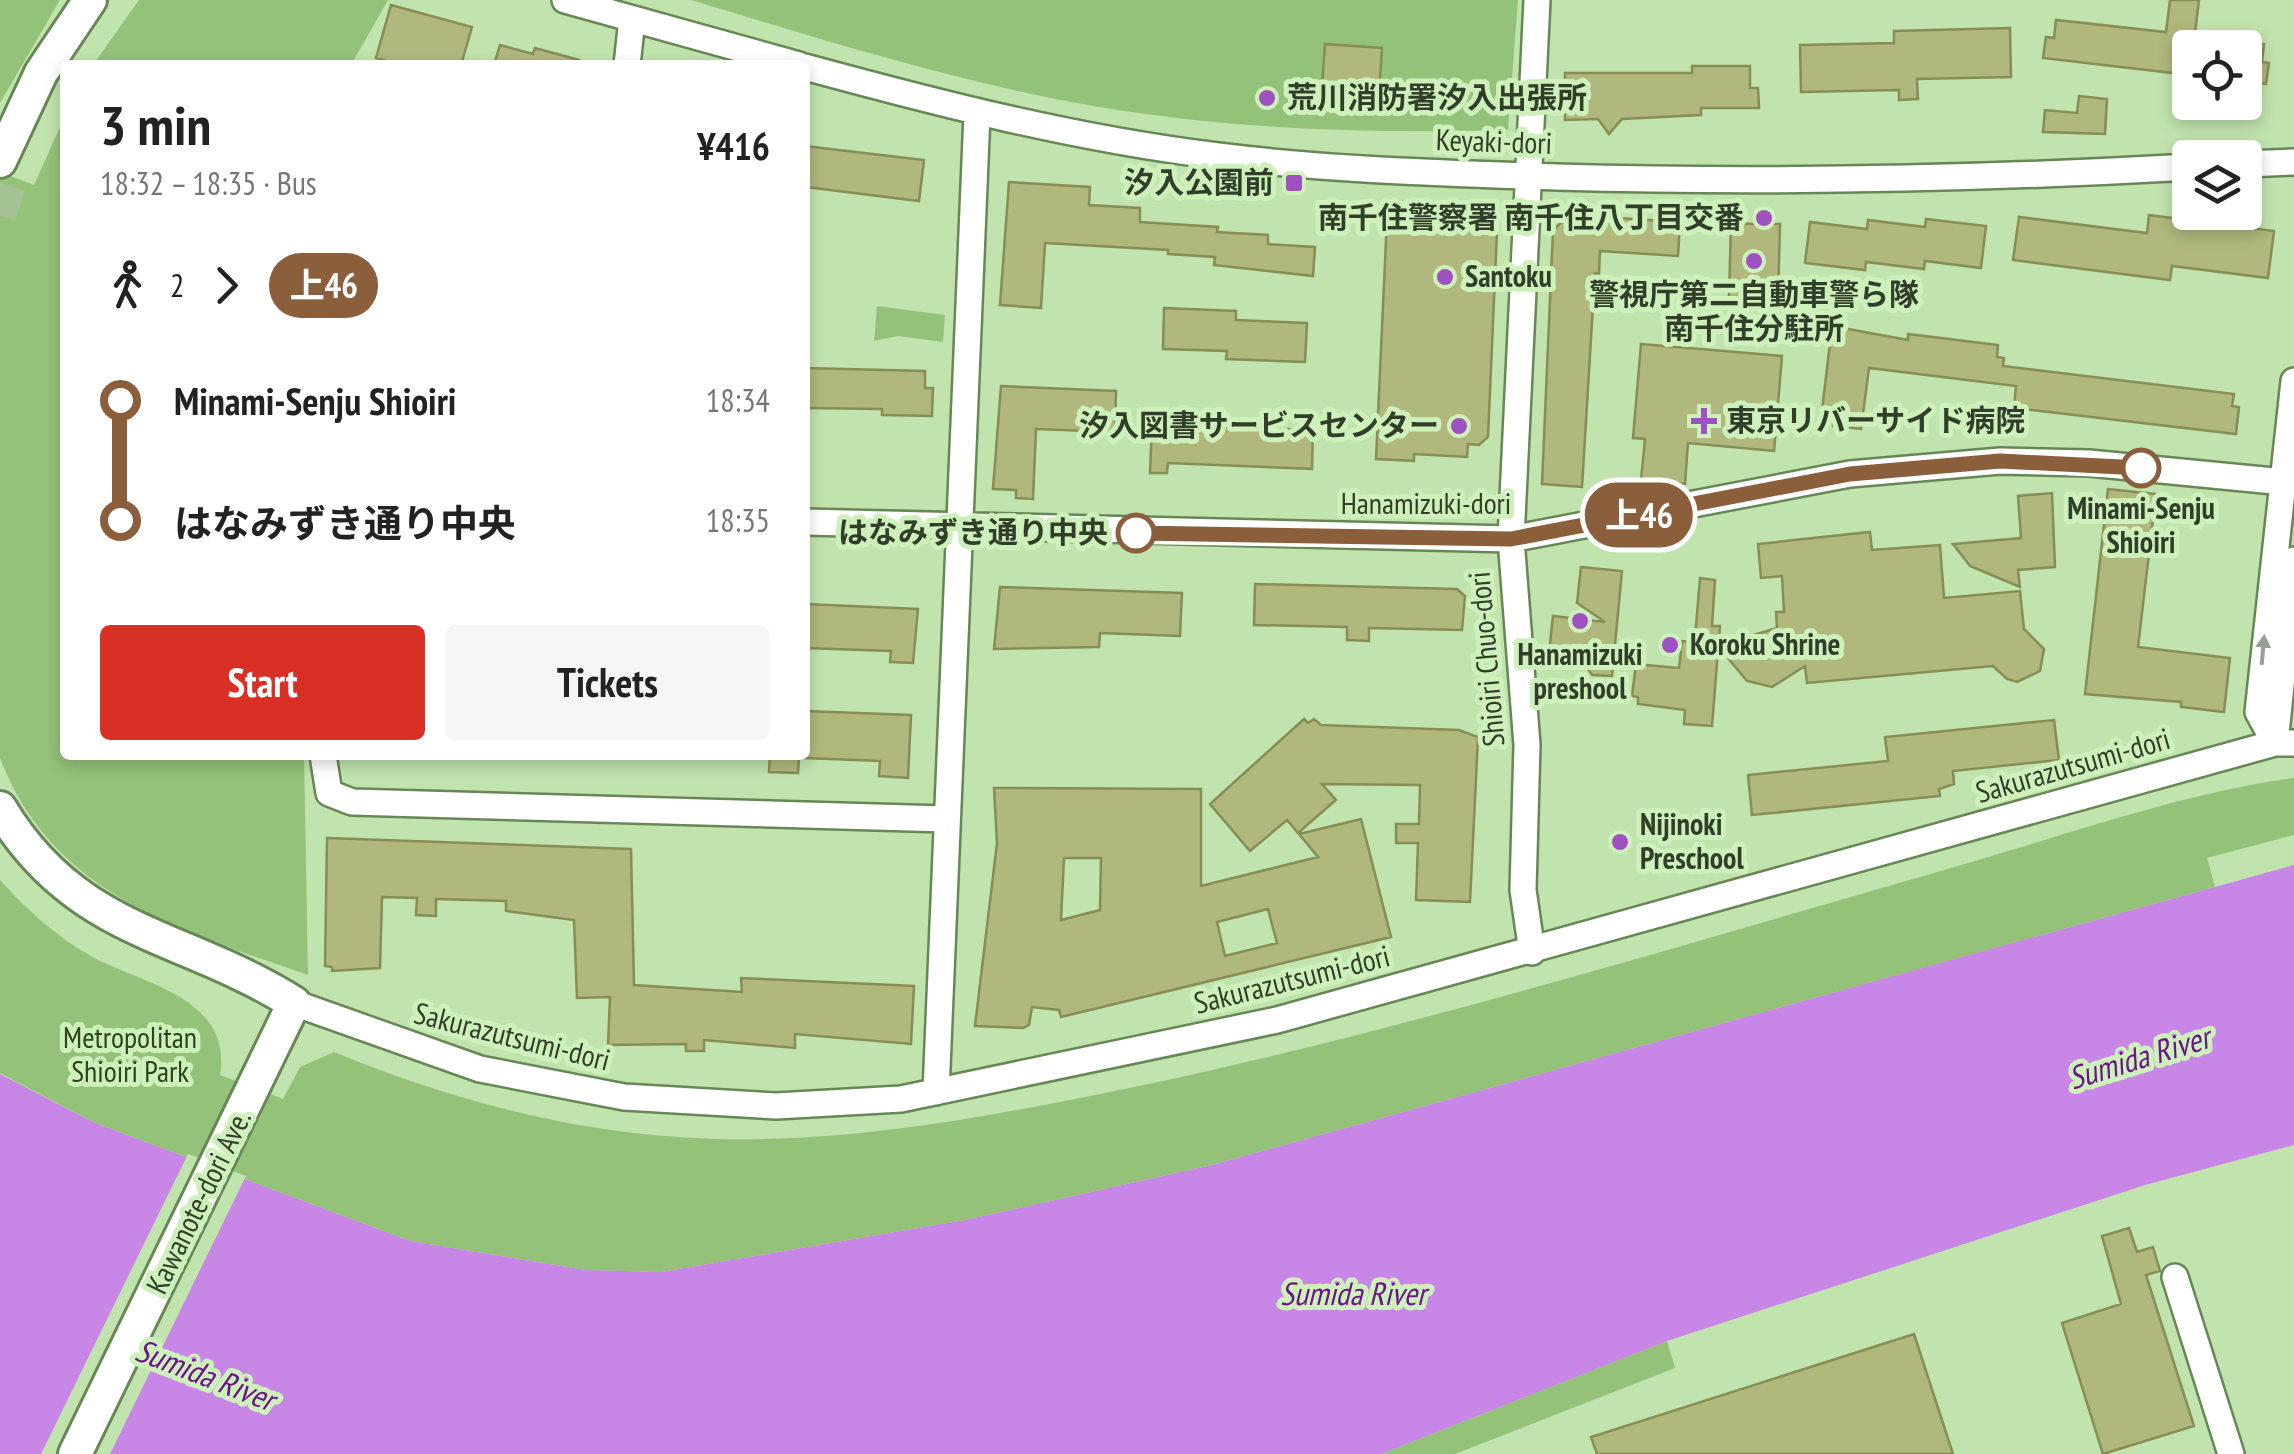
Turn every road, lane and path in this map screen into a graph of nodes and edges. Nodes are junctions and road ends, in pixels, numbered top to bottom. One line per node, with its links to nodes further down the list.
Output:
1 (90, 0): 15 (main road)
2 (111, 0): 6 (main road)
3 (565, 0): 5 (street, Keyaki-dori)
4 (1537, 0): 16 (street, Shioiri Chuo-dori)
5 (632, 19): 7 (street); 8 (street, Keyaki-dori)
6 (73, 60)
7 (628, 60)
8 (780, 60)
9 (810, 68): 11 (street, Keyaki-dori)
10 (60, 80): 15 (main road)
11 (977, 114): 16 (street, Keyaki-dori); 20 (street)
12 (2294, 162): 13 (street)
13 (2262, 163)
14 (2172, 168): 16 (street, Keyaki-dori)
15 (6, 170)
16 (1528, 176): 21 (street, Shioiri Chuo-dori)
17 (2294, 380): 18 (street)
18 (2287, 482): 21 (street, Hanamizuki-dori); 23 (street, one-way to 18)
19 (810, 522): 20 (street, Hanamizuki-dori)
20 (961, 527): 21 (street, Hanamizuki-dori); 26 (street)
21 (1511, 539): 28 (street, Shioiri Chuo-dori)
22 (2294, 560): 23 (street)
23 (2285, 743): 28 (street, Sakurazutsumi-dori)
24 (323, 760): 26 (street)
25 (0, 808): 29 (main road)
26 (946, 819): 30 (street)
27 (0, 845): 29 (main road)
28 (1532, 952): 30 (street, Sakurazutsumi-dori)
29 (294, 1003): 30 (street, Sakurazutsumi-dori); 32 (main road, Kawanote-dori Ave.)
30 (936, 1092)
31 (2175, 1277): 33 (street)
32 (74, 1454)
33 (2231, 1454)

